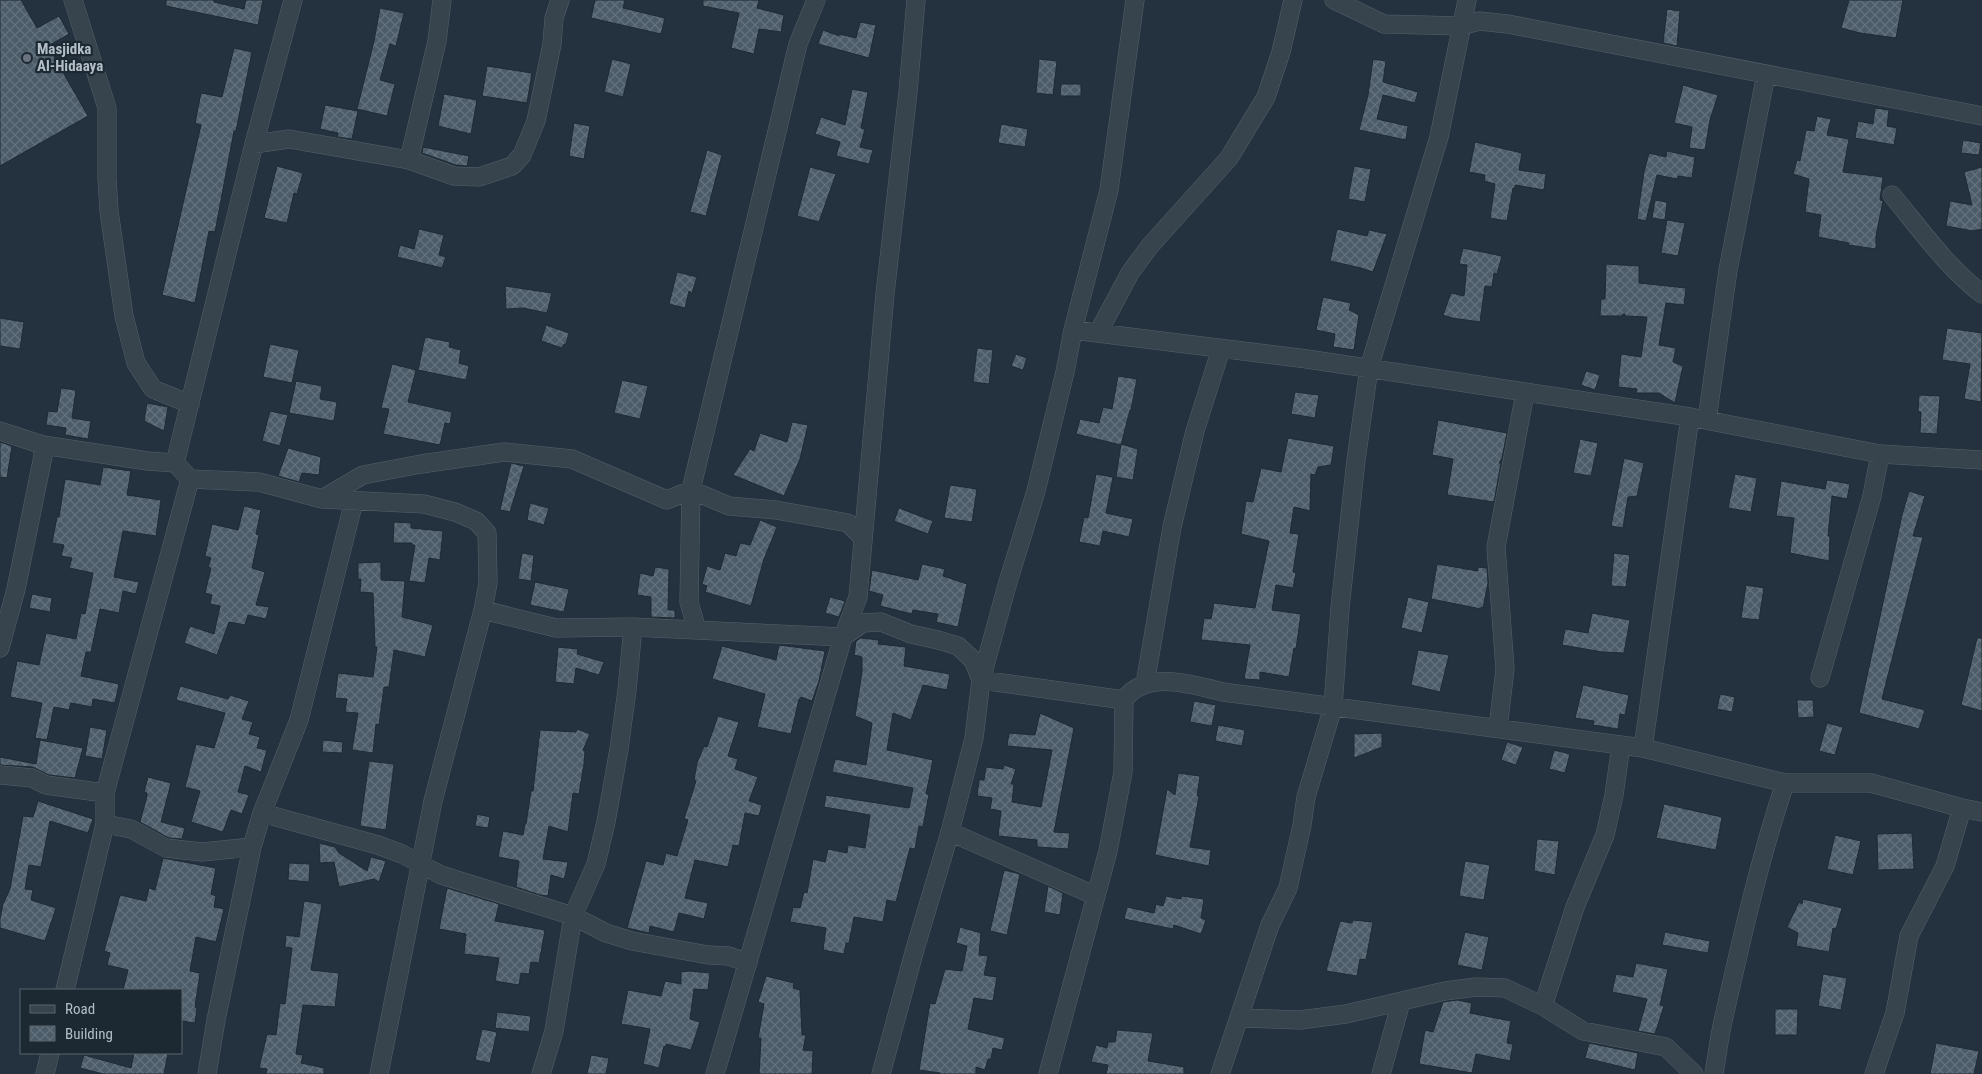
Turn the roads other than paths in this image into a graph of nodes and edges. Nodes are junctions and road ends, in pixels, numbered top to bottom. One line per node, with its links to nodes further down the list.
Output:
1 (73, 0): 23 (street)
2 (293, 0): 14 (street)
3 (442, 0): 15 (street)
4 (560, 0): 15 (street)
5 (816, 0): 31 (street)
6 (916, 0): 34 (street)
7 (1135, 0): 18 (street)
8 (1293, 0): 19 (street)
9 (1334, 0): 11 (street)
10 (1467, 0): 11 (street)
11 (1461, 26): 12 (street); 21 (street)
12 (1766, 74): 13 (street); 24 (street)
13 (1982, 116)
14 (254, 144): 15 (street); 23 (street)
15 (409, 160)
16 (1892, 195): 17 (street)
17 (1982, 294)
18 (1072, 330): 19 (street); 41 (street)
19 (1098, 334): 20 (street)
20 (1221, 349): 21 (street); 42 (street)
21 (1369, 368): 22 (street); 44 (street)
22 (1525, 393): 24 (street); 45 (street)
23 (190, 404): 29 (street)
24 (1699, 418): 27 (street); 47 (street)
25 (0, 431): 26 (street)
26 (43, 444): 29 (street); 39 (street)
27 (1880, 454): 28 (street); 40 (street)
28 (1982, 460)
29 (175, 463): 30 (street)
30 (190, 479): 32 (street); 50 (street)
31 (692, 490): 32 (street); 34 (street); 37 (street)
32 (322, 499): 33 (street)
33 (354, 501): 35 (street); 53 (street)
34 (863, 538): 38 (street)
35 (483, 610): 36 (street); 57 (street)
36 (633, 627): 37 (street); 59 (street)
37 (697, 630): 38 (street)
38 (843, 637): 41 (street); 60 (street)
39 (0, 648)
40 (1820, 678)
41 (981, 680): 43 (street); 55 (street)
42 (1145, 684): 43 (street); 44 (street)
43 (1124, 700): 58 (street)
44 (1333, 707): 45 (street); 64 (street)
45 (1498, 728): 46 (street)
46 (1621, 745): 47 (street); 63 (street)
47 (1643, 748): 49 (street)
48 (0, 775): 50 (street)
49 (1785, 784): 51 (street); 76 (street)
50 (105, 793): 54 (street)
51 (1962, 808): 52 (street); 77 (street)
52 (1982, 812)
53 (262, 813): 56 (street); 57 (street)
54 (105, 824): 56 (street); 61 (street)
55 (950, 832): 58 (street); 71 (street)
56 (252, 847): 67 (street)
57 (421, 864): 59 (street); 68 (street)
58 (1096, 896): 72 (street)
59 (573, 916): 60 (street); 69 (street)
60 (748, 963): 70 (street)
61 (65, 989)
62 (1401, 1002): 63 (street); 64 (street); 74 (street)
63 (1543, 1006): 75 (street)
64 (1239, 1018): 73 (street)
65 (50, 1054): 66 (street)
66 (45, 1074)
67 (207, 1074)
68 (379, 1074)
69 (541, 1074)
70 (715, 1074)
71 (880, 1074)
72 (1048, 1074)
73 (1220, 1074)
74 (1381, 1074)
75 (1694, 1074)
76 (1714, 1074)
77 (1874, 1074)

